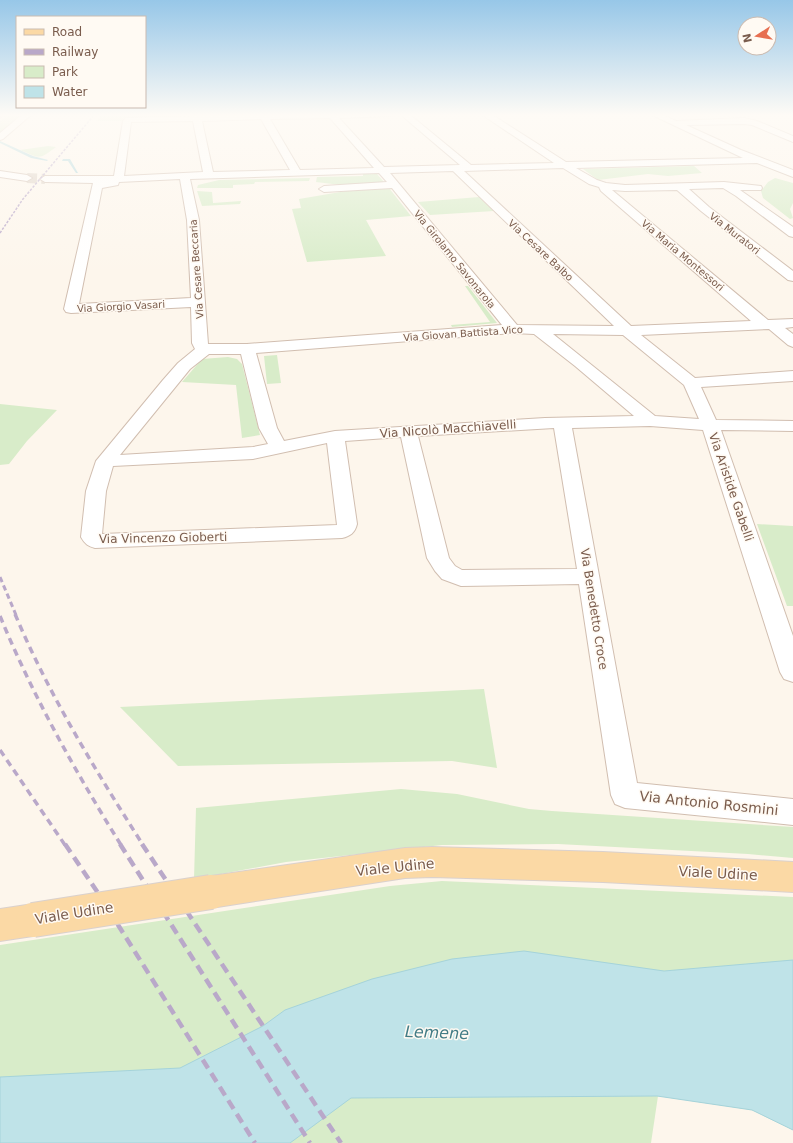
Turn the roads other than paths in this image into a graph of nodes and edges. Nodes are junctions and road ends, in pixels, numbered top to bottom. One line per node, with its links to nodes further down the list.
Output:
1 (120, 167): 18 (street)
2 (210, 167): 14 (street)
3 (293, 167): 12 (street)
4 (380, 167): 10 (street, Via Girolamo Savonarola)
5 (490, 167): 9 (street)
6 (568, 167): 26 (street)
7 (765, 167): 15 (street)
8 (455, 168): 9 (street); 10 (street); 38 (street, Via Cesare Balbo)
9 (469, 168)
10 (382, 170): 12 (street); 24 (street, Via Girolamo Savonarola)
11 (793, 170): 15 (street)
12 (296, 172): 14 (street)
13 (0, 174): 19 (street)
14 (212, 174): 22 (street)
15 (770, 174): 16 (street); 23 (street); 28 (street)
16 (793, 174)
17 (63, 175): 18 (street)
18 (119, 176): 20 (street)
19 (27, 178)
20 (149, 179): 21 (street); 22 (street); 33 (street, Via Giorgio Vasari)
21 (45, 180)
22 (186, 181): 33 (street, Via Cesare Beccaria)
23 (793, 181)
24 (395, 185): 29 (street); 36 (street, Via Girolamo Savonarola)
25 (724, 185): 27 (street); 28 (street); 31 (street)
26 (605, 186): 27 (street); 35 (street, Via Maria Montessori)
27 (680, 187): 32 (street, Via Muratori)
28 (757, 188): 30 (street)
29 (324, 189)
30 (793, 224)
31 (793, 232)
32 (793, 278)
33 (198, 302): 40 (street, Via Cesare Beccaria)
34 (793, 323): 35 (street, Via Giovan Battista Vico)
35 (768, 324): 38 (street, Via Giovan Battista Vico); 39 (street, Via Maria Montessori)
36 (513, 328): 37 (street, Via Giovan Battista Vico); 41 (street, Via Giovan Battista Vico)
37 (537, 329): 38 (street, Via Giovan Battista Vico); 44 (street)
38 (627, 331): 43 (street, Via Aristide Gabelli)
39 (793, 342)
40 (204, 349): 41 (street, Via Giovan Battista Vico); 51 (street, Via Vincenzo Gioberti)
41 (247, 349): 50 (street)
42 (793, 376): 43 (street)
43 (691, 382): 46 (street, Via Aristide Gabelli)
44 (650, 421): 45 (street, Via Nicolò Macchiavelli); 46 (street, Via Nicolò Macchiavelli)
45 (562, 423): 48 (street, Via Nicolò Macchiavelli); 52 (street, Via Benedetto Croce)
46 (710, 425): 47 (street, Via Nicolò Macchiavelli); 53 (street, Via Aristide Gabelli)
47 (793, 426)
48 (408, 431): 49 (street, Via Nicolò Macchiavelli); 52 (street)
49 (335, 436): 50 (street, Via Nicolò Macchiavelli); 51 (street, Via Vincenzo Gioberti)
50 (279, 446): 51 (street, Via Nicolò Macchiavelli)
51 (105, 461)
52 (589, 576): 54 (street, Via Benedetto Croce)
53 (793, 671)
54 (625, 795): 55 (street, Via Antonio Rosmini)
55 (793, 812)
56 (793, 877): 57 (main road, Viale Udine, bridge)
57 (0, 925)

